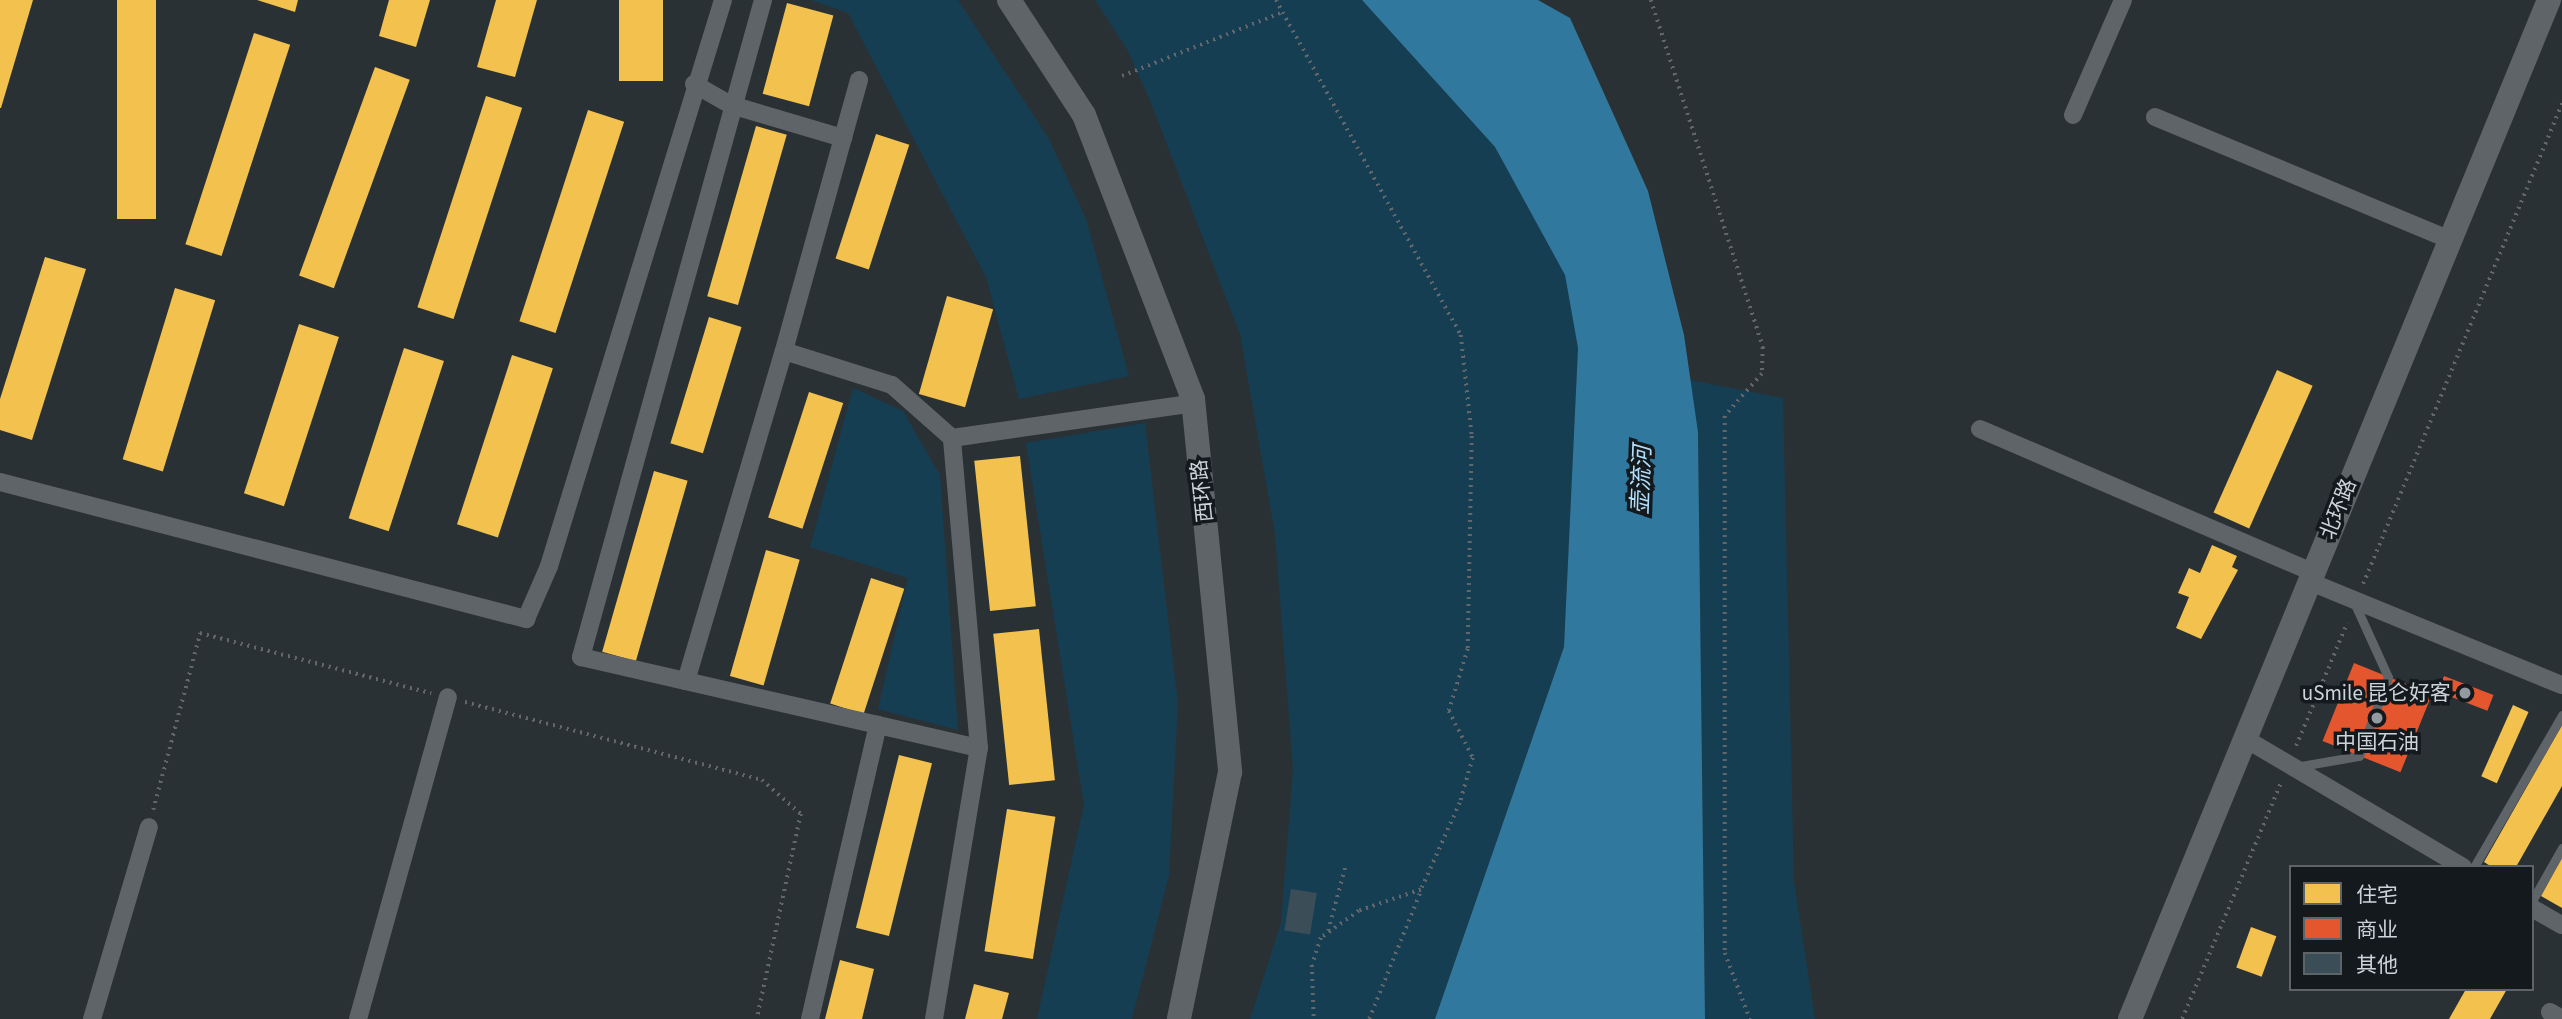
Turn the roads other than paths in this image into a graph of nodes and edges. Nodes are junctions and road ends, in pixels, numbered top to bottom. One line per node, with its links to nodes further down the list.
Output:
1 (723, 0): 7 (street)
2 (763, 0): 8 (street)
3 (1009, 0): 14 (main road, 西环路)
4 (2123, 0): 9 (street)
5 (2549, 0): 12 (main road, 北环路)
6 (859, 80): 11 (street)
7 (694, 84): 8 (street); 17 (street)
8 (731, 105): 11 (street); 20 (street)
9 (2073, 115)
10 (2155, 117): 12 (street)
11 (843, 138): 13 (street)
12 (2449, 240): 18 (main road, 北环路)
13 (784, 351): 16 (street); 20 (street)
14 (1194, 403): 16 (street); 39 (main road, 西环路)
15 (1980, 429): 18 (street)
16 (952, 438): 26 (street)
17 (0, 482)
18 (2310, 576): 19 (street); 25 (main road, 北环路)
19 (2354, 601): 21 (street); 27 (lane)
20 (686, 681): 24 (street)
21 (2562, 685)
22 (448, 697): 36 (street)
23 (2562, 715): 31 (lane)
24 (878, 725): 26 (street); 37 (street)
25 (2244, 738): 27 (street); 40 (main road, 北环路)
26 (979, 748): 38 (street)
27 (2291, 765): 30 (street)
28 (149, 827): 35 (street)
29 (2562, 848): 32 (lane)
30 (2460, 865)
31 (2475, 865)
32 (2534, 897)
33 (2534, 909): 34 (street)
34 (2562, 925)
35 (92, 1019)
36 (358, 1019)
37 (810, 1019)
38 (934, 1019)
39 (1179, 1019)
40 (2130, 1019)

